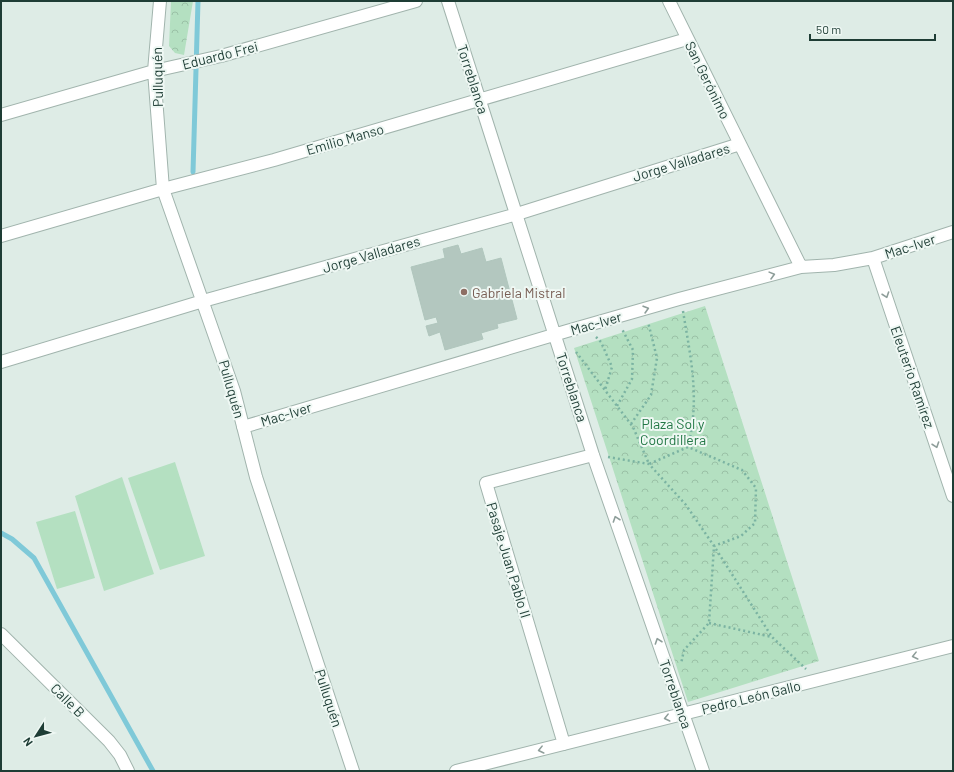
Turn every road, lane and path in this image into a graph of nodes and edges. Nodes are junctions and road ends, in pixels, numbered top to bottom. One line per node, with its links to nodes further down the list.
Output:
1 (160, 1): 6 (street, Pulluquén)
2 (416, 1): 6 (street, Eduardo Frei)
3 (448, 1): 7 (street, Torreblanca)
4 (669, 1): 5 (street, San Gerónimo)
5 (687, 38): 7 (street, Emilio Manso); 9 (street, San Gerónimo)
6 (154, 71): 8 (street, Eduardo Frei); 10 (street, Pulluquén)
7 (480, 99): 10 (street, Emilio Manso); 11 (street, Torreblanca)
8 (1, 115)
9 (740, 144): 11 (street, Jorge Valladares); 15 (street, San Gerónimo)
10 (163, 190): 13 (street, Emilio Manso); 17 (street, Pulluquén)
11 (517, 214): 17 (street, Jorge Valladares); 20 (street, Torreblanca)
12 (953, 232): 14 (street, Mac-Iver)
13 (1, 236)
14 (873, 258): 15 (street, Mac-Iver); 31 (street, Eleuterio Ramírez, one-way to 31)
15 (801, 267): 16 (street, Mac-Iver, one-way to 15)
16 (679, 300): 20 (street, Mac-Iver, one-way to 16); 28 (path)
17 (203, 301): 23 (street, Jorge Valladares); 27 (street, Pulluquén)
18 (646, 318): 26 (path)
19 (619, 324): 25 (path)
20 (555, 335): 27 (street, Mac-Iver); 29 (street, Torreblanca)
21 (593, 335): 24 (path)
22 (582, 361): 24 (path)
23 (1, 362)
24 (605, 391): 25 (path)
25 (617, 406): 26 (path)
26 (631, 424): 30 (path)
27 (243, 427): 42 (street, Pulluquén)
28 (688, 447): 30 (path); 32 (path)
29 (593, 455): 30 (path); 39 (street, Torreblanca, one-way to 29); 40 (street, Pasaje Juan Pablo II)
30 (649, 464): 32 (path)
31 (953, 496)
32 (714, 546): 33 (path); 35 (path)
33 (709, 623): 35 (path); 37 (path)
34 (1, 634): 41 (street, Calle B)
35 (772, 637): 38 (path)
36 (953, 646): 38 (street, Pedro León Gallo, one-way to 38)
37 (684, 650)
38 (829, 678): 39 (street, Pedro León Gallo)
39 (683, 714): 40 (street, Pedro León Gallo, one-way to 40); 44 (street, Torreblanca)
40 (564, 744): 43 (street, Pedro León Gallo, one-way to 43)
41 (128, 771)
42 (353, 771)
43 (456, 771)
44 (703, 771)

